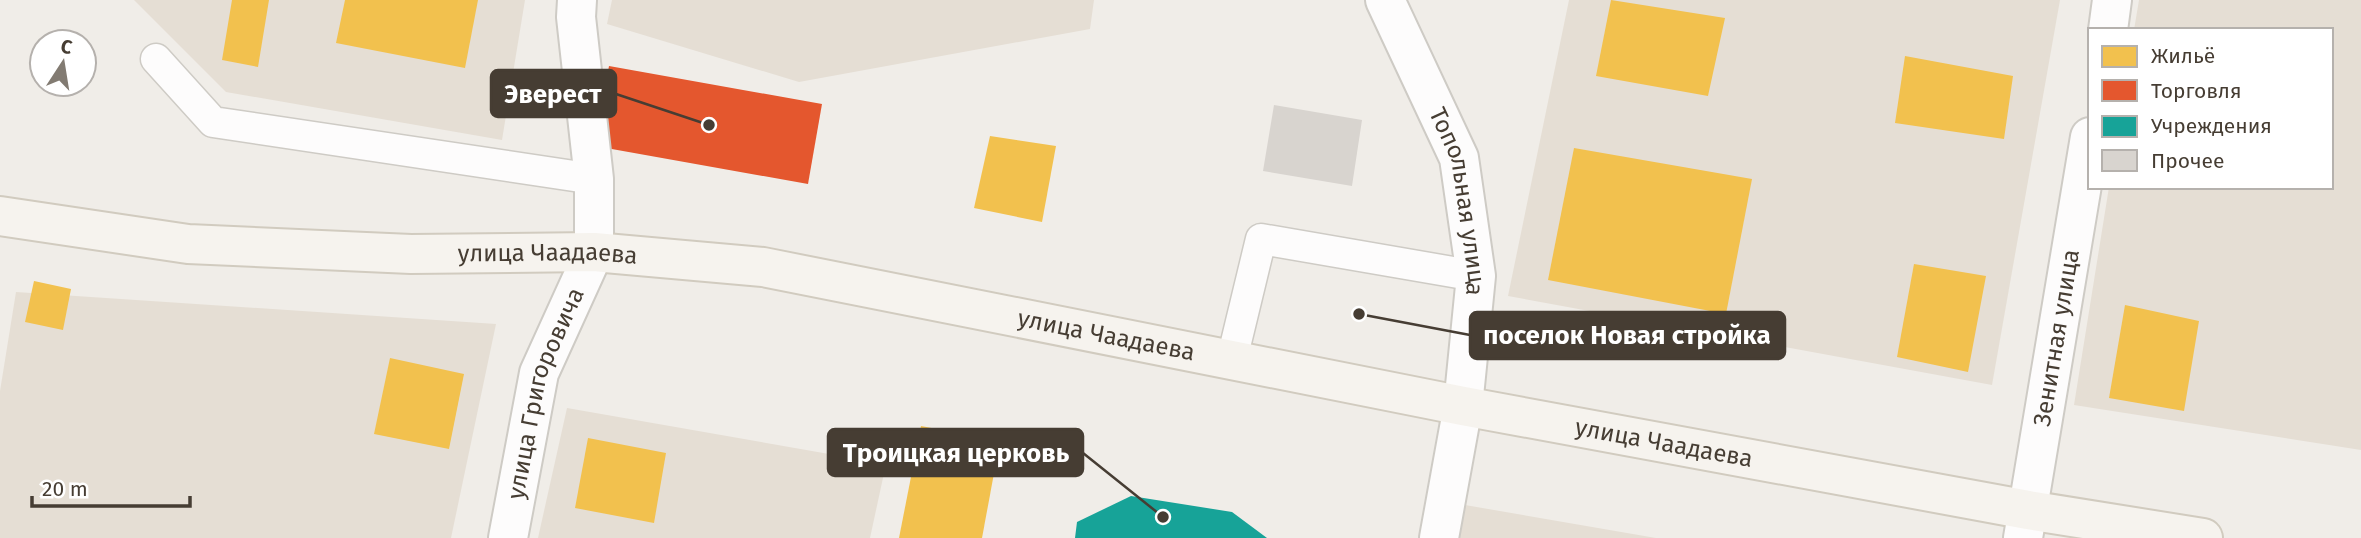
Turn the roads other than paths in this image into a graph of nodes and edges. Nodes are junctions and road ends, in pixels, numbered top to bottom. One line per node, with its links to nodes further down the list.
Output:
1 (577, 0): 7 (street, улица Григоровича)
2 (1385, 0): 10 (street, Топольная улица)
3 (2112, 0): 4 (street)
4 (2108, 28)
5 (156, 59): 7 (lane)
6 (2088, 149): 13 (street, Зенитная улица)
7 (594, 180): 9 (street, улица Григоровича)
8 (0, 216): 9 (street, улица Чаадаева)
9 (594, 252): 11 (street, улица Чаадаева); 14 (street, улица Григоровича)
10 (1476, 276): 11 (lane); 12 (street, Топольная улица)
11 (1232, 359): 12 (street, улица Чаадаева)
12 (1463, 406): 13 (street, улица Чаадаева); 15 (street, Топольная улица)
13 (2025, 524): 16 (street, улица Чаадаева)
14 (508, 538)
15 (1439, 538)
16 (2203, 538)

